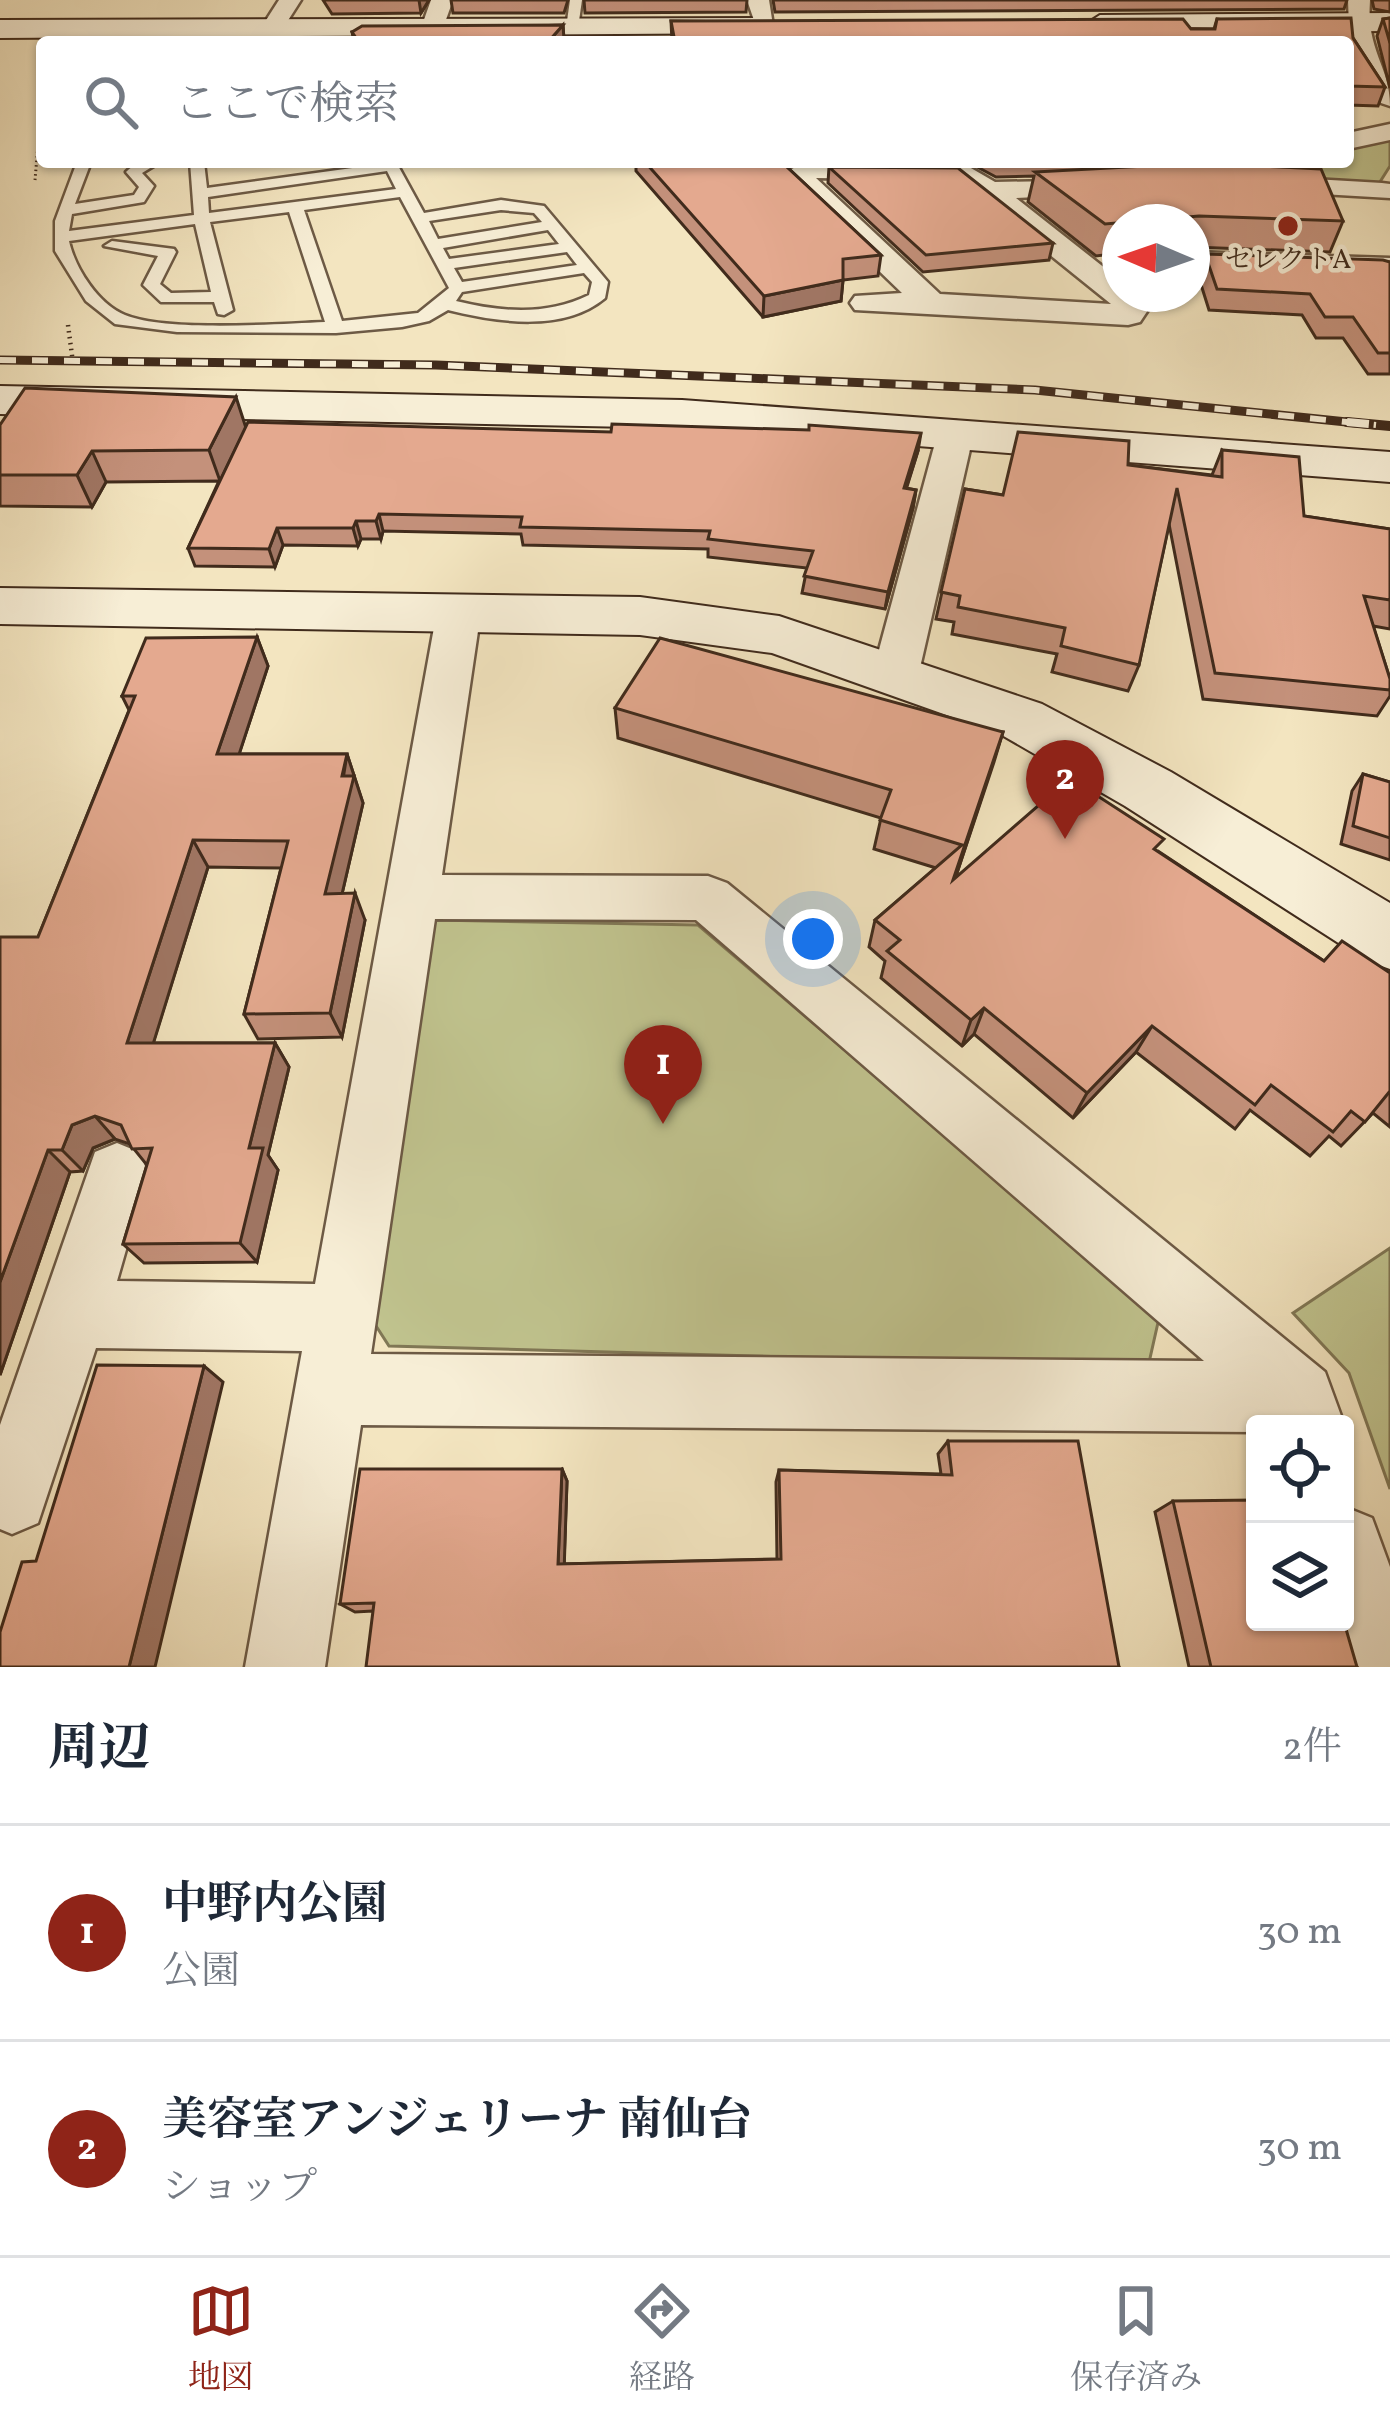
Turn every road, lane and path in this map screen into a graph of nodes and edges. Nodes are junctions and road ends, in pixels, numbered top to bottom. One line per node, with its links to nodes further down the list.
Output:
1 (290, 0): 8 (street)
2 (1358, 11): 6 (street); 10 (street); 12 (street)
3 (437, 14): 4 (street); 11 (street)
4 (574, 14): 5 (street)
5 (758, 16)
6 (1390, 22)
7 (1070, 25): 10 (street)
8 (272, 28): 9 (street); 11 (street)
9 (0, 29)
10 (1192, 33)
11 (358, 35)
12 (1390, 98)
13 (1390, 132): 14 (street)
14 (1354, 141)
15 (82, 168): 27 (lane)
16 (141, 168): 27 (lane)
17 (197, 168): 25 (lane)
18 (365, 168): 25 (lane)
19 (392, 168): 24 (lane)
20 (1241, 183): 22 (street)
21 (1125, 184): 23 (street)
22 (1387, 189)
23 (989, 191): 38 (street); 44 (street)
24 (406, 192): 26 (lane); 28 (lane)
25 (199, 194): 29 (lane)
26 (295, 207): 29 (lane); 47 (lane)
27 (67, 210): 31 (lane)
28 (421, 218): 30 (lane); 32 (lane)
29 (202, 220): 31 (lane); 42 (lane)
30 (552, 225): 32 (lane); 33 (lane)
31 (60, 237): 34 (lane)
32 (436, 244): 37 (lane)
33 (570, 247): 37 (lane); 40 (lane)
34 (66, 256): 42 (lane); 46 (lane)
35 (1210, 262): 39 (street)
36 (1102, 263): 38 (street)
37 (447, 264): 41 (lane)
38 (1081, 265): 44 (street)
39 (1390, 267)
40 (587, 268): 41 (lane); 45 (lane)
41 (457, 288): 45 (lane)
42 (220, 297): 46 (lane)
43 (866, 303): 44 (street)
44 (931, 303)
45 (445, 304): 47 (lane)
46 (228, 326): 47 (lane)
47 (337, 328)
48 (4, 406): 49 (street)
49 (956, 432): 50 (street); 53 (street)
50 (1390, 467)
51 (0, 607): 52 (street)
52 (459, 610): 53 (street); 54 (street)
53 (896, 672): 55 (street)
54 (413, 897): 58 (street); 60 (street)
55 (1388, 933)
56 (117, 1174): 57 (street)
57 (73, 1314): 58 (street); 61 (street)
58 (342, 1318): 59 (street)
59 (331, 1389): 60 (street); 63 (street)
60 (1304, 1410)
61 (12, 1497)
62 (1354, 1575): 64 (street)
63 (285, 1667)
64 (1382, 1667)

